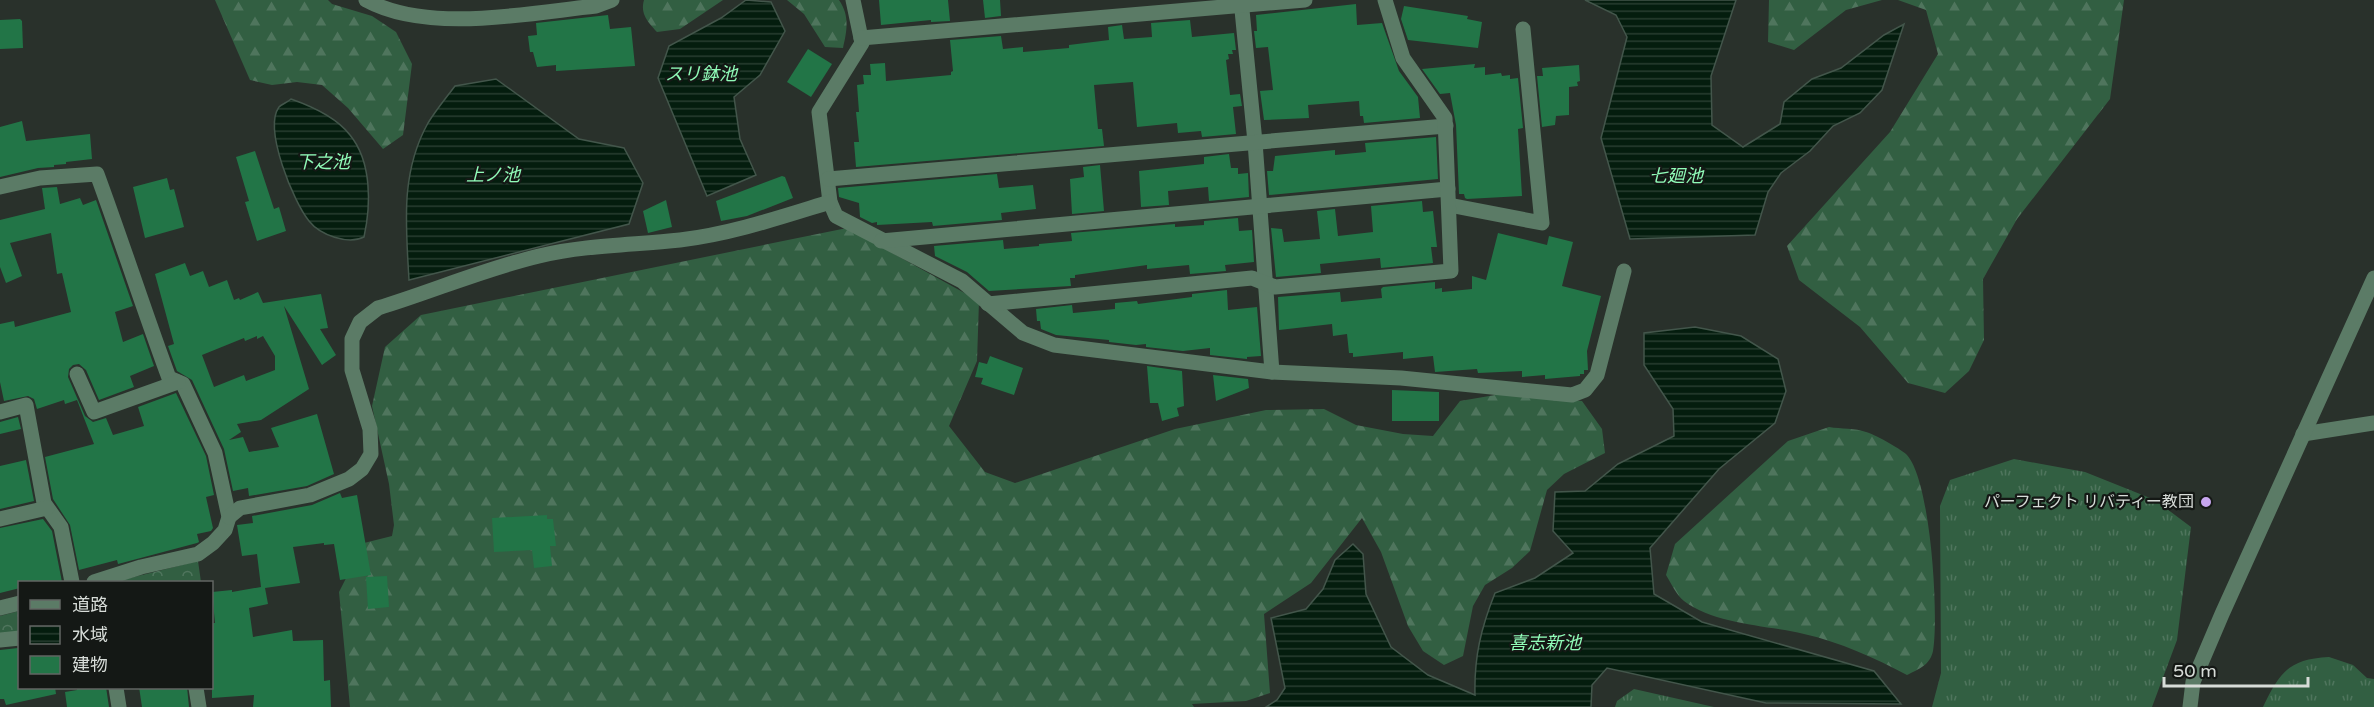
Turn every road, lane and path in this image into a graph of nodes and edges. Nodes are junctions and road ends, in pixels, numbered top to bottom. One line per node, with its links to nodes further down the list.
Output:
1 (366, 0): 8 (street)
2 (389, 0): 8 (street)
3 (612, 0): 8 (street)
4 (852, 0): 10 (street)
5 (1305, 0): 7 (street)
6 (1385, 0): 11 (street)
7 (1241, 3): 10 (street); 12 (street)
8 (401, 12)
9 (1523, 29): 15 (street)
10 (861, 38): 13 (street)
11 (1446, 126): 12 (street); 15 (street)
12 (1255, 142): 13 (street); 17 (street)
13 (828, 179): 16 (street)
14 (0, 187): 25 (street)
15 (1448, 197): 17 (street); 21 (street)
16 (830, 202): 18 (street); 30 (street)
17 (1260, 206): 18 (street); 21 (street)
18 (881, 241): 22 (street)
19 (1624, 271): 23 (street)
20 (2374, 278): 28 (street)
21 (1266, 283): 22 (street); 23 (street)
22 (988, 304): 23 (street)
23 (1272, 372)
24 (77, 374): 25 (street)
25 (178, 382): 30 (street)
26 (0, 412): 29 (street)
27 (2374, 423): 28 (street)
28 (2303, 434): 40 (street)
29 (47, 508): 31 (street); 32 (street)
30 (229, 517): 33 (street)
31 (0, 519)
32 (72, 581)
33 (97, 581)
34 (18, 604): 35 (street)
35 (0, 608)
36 (18, 638): 37 (street)
37 (0, 640)
38 (116, 689): 39 (street)
39 (119, 707)
40 (2190, 707)

